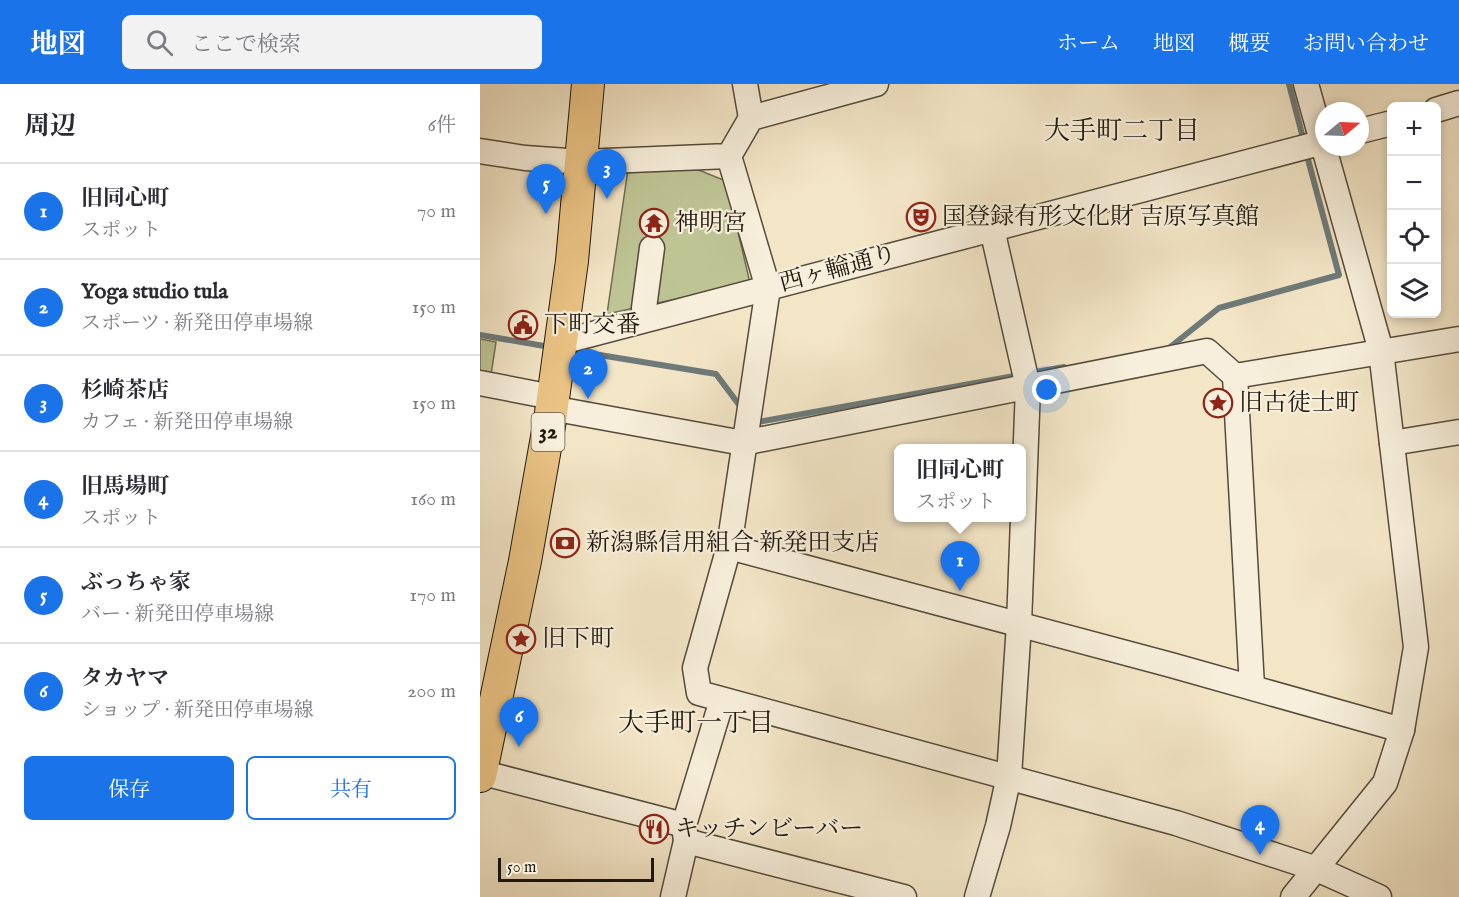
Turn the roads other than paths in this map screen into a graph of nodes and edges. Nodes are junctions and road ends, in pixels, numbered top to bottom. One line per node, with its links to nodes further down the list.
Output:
1 (588, 84): 15 (main road, 32)
2 (745, 84): 8 (street)
3 (876, 84): 8 (street)
4 (1306, 84): 7 (street)
5 (1459, 103): 6 (street)
6 (1441, 109)
7 (1315, 115)
8 (751, 118): 13 (street)
9 (1387, 124): 10 (street)
10 (1369, 129)
11 (1315, 144): 16 (street, 西ヶ輪通り)
12 (480, 151): 15 (street)
13 (729, 156): 15 (street); 18 (street)
14 (1327, 156): 22 (street)
15 (582, 162): 21 (main road, 32)
16 (992, 229): 18 (street, 西ヶ輪通り); 25 (street)
17 (652, 248): 19 (street)
18 (768, 288): 21 (street, 西ヶ輪通り); 28 (street)
19 (644, 308)
20 (1459, 339): 22 (street)
21 (562, 342): 26 (main road, 32)
22 (1381, 351): 23 (street); 29 (street)
23 (1235, 376): 25 (street); 34 (street)
24 (480, 382): 26 (street)
25 (1028, 387): 28 (street); 30 (street)
26 (552, 403): 28 (street); 37 (main road, 32)
27 (1459, 432): 29 (street)
28 (743, 443): 32 (street)
29 (1392, 443): 36 (street)
30 (1026, 444)
31 (1023, 522): 33 (street)
32 (729, 547): 33 (street); 35 (street)
33 (1019, 624): 34 (street); 38 (street)
34 (1252, 687): 36 (street)
35 (722, 700): 38 (street); 39 (street)
36 (1402, 730): 40 (street)
37 (480, 773): 39 (street)
38 (1009, 776): 40 (street); 43 (street)
39 (685, 833): 41 (street); 42 (street)
40 (1317, 868): 44 (street); 45 (street)
41 (673, 897)
42 (904, 897)
43 (977, 897)
44 (1293, 897)
45 (1379, 897)

